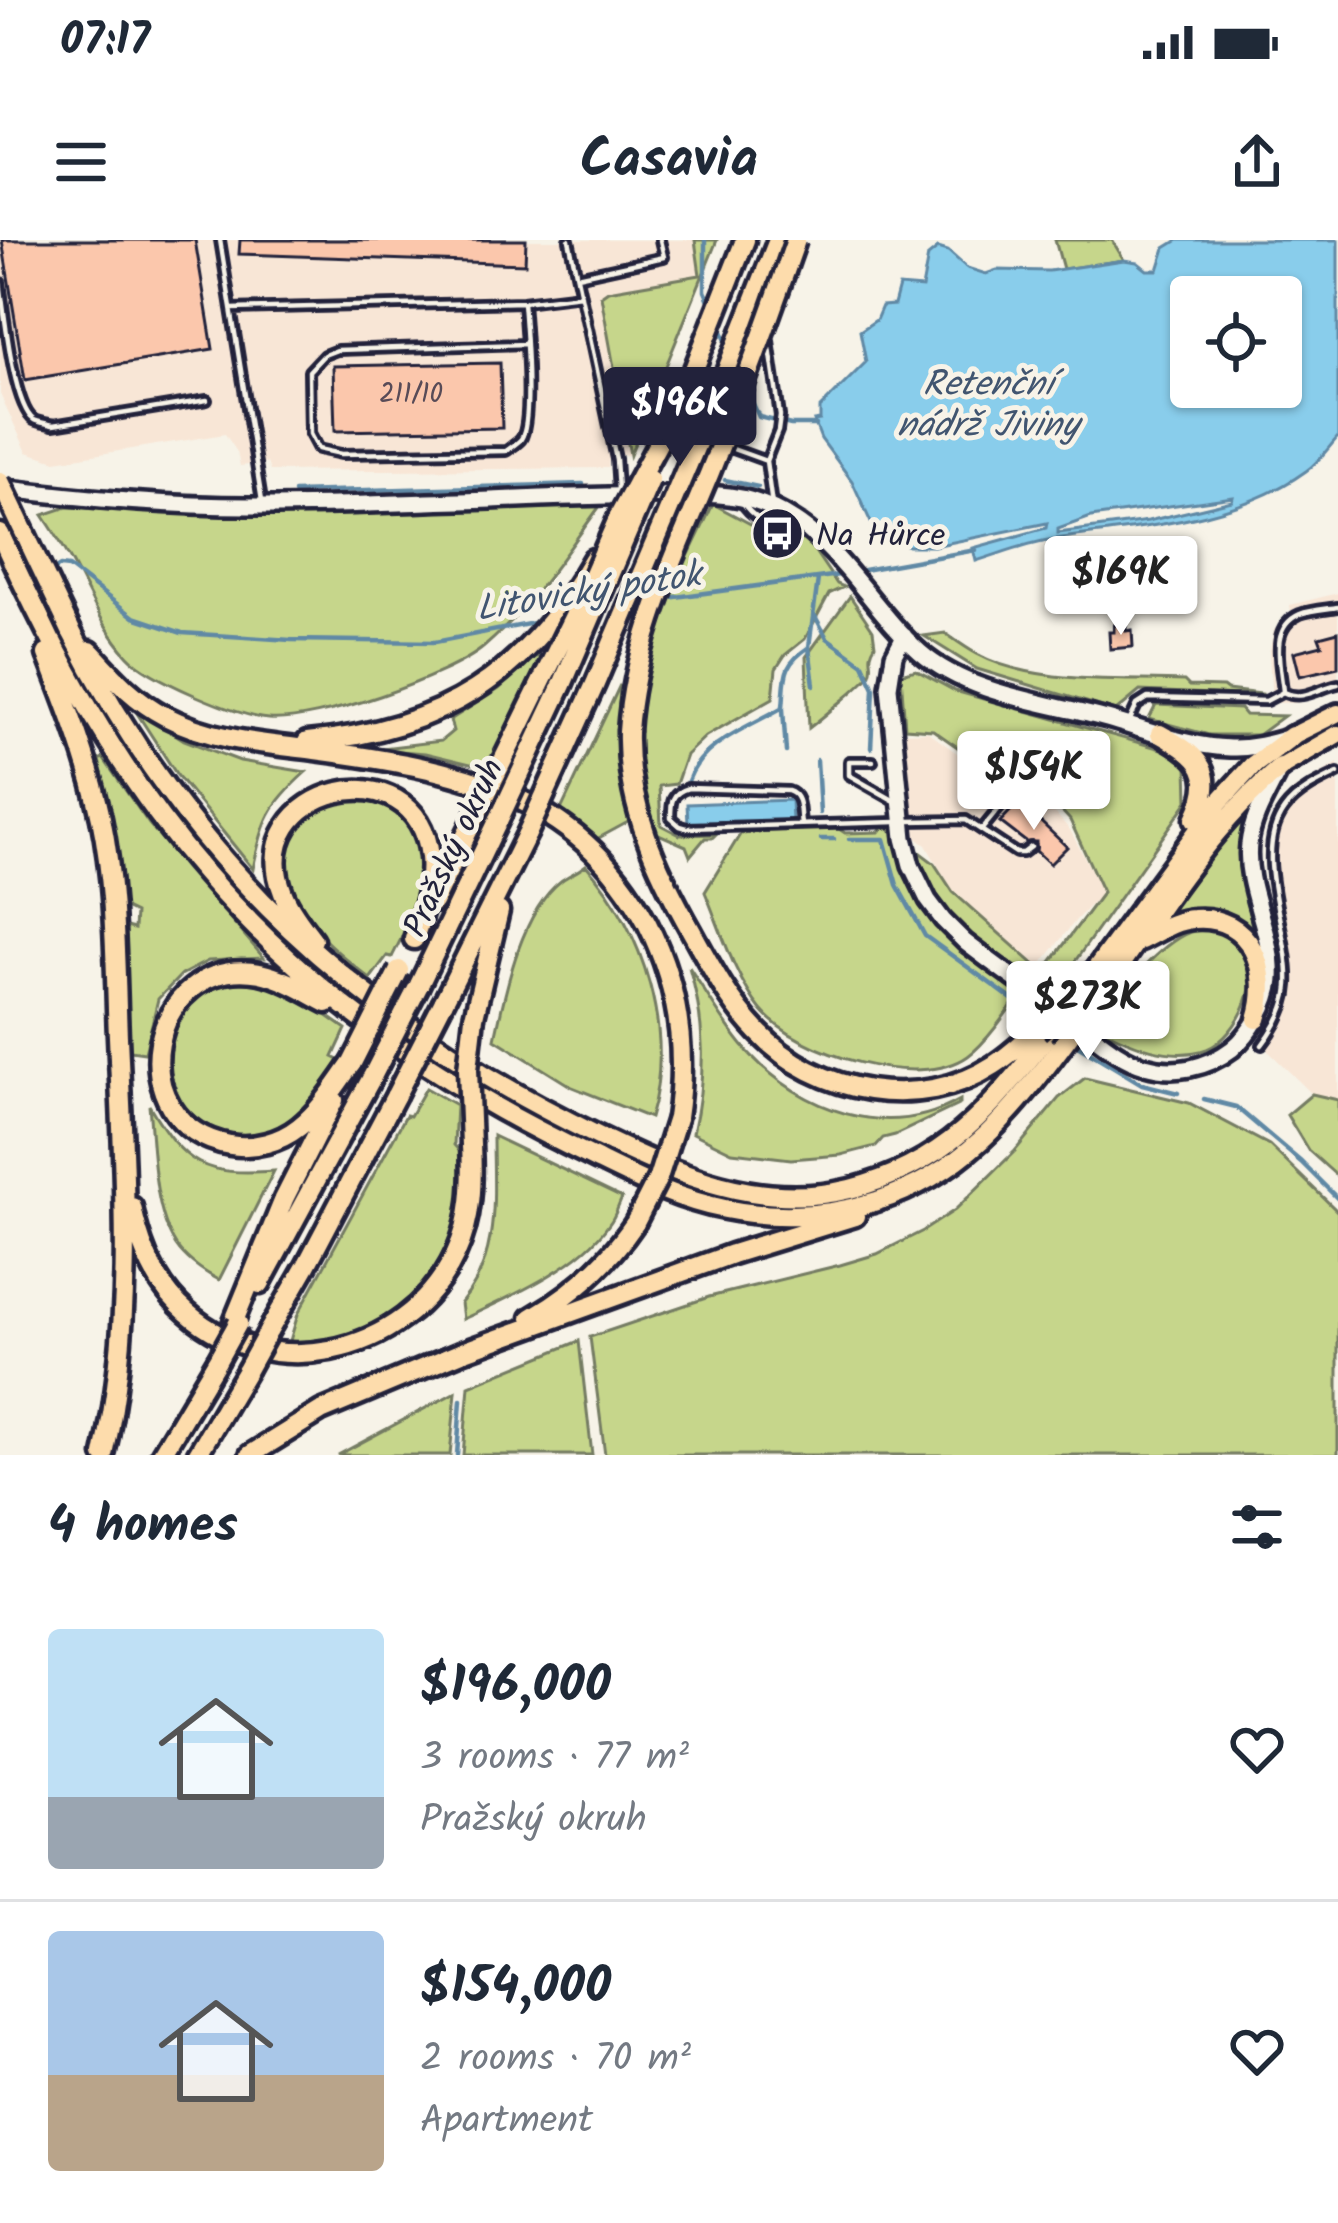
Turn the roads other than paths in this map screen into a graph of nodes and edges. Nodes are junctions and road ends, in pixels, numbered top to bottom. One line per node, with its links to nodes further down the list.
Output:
1 (220, 240): 11 (lane)
2 (569, 240): 7 (lane)
3 (660, 240): 7 (lane)
4 (745, 240): 13 (highway, Pražský okruh)
5 (778, 240): 46 (highway, Pražský okruh, bridge)
6 (801, 240): 16 (lane); 53 (highway, bridge)
7 (577, 276): 9 (lane)
8 (0, 282): 14 (lane)
9 (581, 295): 10 (lane); 19 (lane)
10 (524, 302): 11 (lane); 12 (lane)
11 (231, 309): 20 (lane)
12 (526, 344): 12 (lane)
13 (683, 397): 19 (highway, bridge); 58 (highway, Pražský okruh, bridge)
14 (207, 400)
15 (733, 449): 16 (lane)
16 (766, 461): 21 (lane)
17 (0, 484): 20 (main road); 25 (highway, bridge)
18 (737, 497): 19 (main road); 21 (main road); 22 (lane)
19 (619, 505): 20 (main road); 35 (highway, bridge); 47 (highway, bridge)
20 (263, 506)
21 (773, 508): 22 (main road)
22 (810, 531): 26 (main road)
23 (0, 534): 27 (highway)
24 (1338, 607): 29 (lane)
25 (71, 631): 35 (highway); 49 (highway)
26 (904, 636): 31 (main road); 40 (main road)
27 (47, 642): 52 (highway); 56 (highway)
28 (1338, 684): 29 (lane)
29 (1283, 692): 31 (lane)
30 (1338, 713): 34 (main road)
31 (1128, 725): 32 (main road)
32 (1160, 734): 34 (main road); 45 (highway)
33 (1338, 734): 37 (main road)
34 (1292, 736): 45 (highway)
35 (266, 744): 59 (highway, bridge)
36 (873, 760): 40 (lane)
37 (1280, 767): 48 (highway); 51 (main road)
38 (1338, 773): 54 (lane)
39 (1004, 801): 43 (lane)
40 (898, 802): 41 (main road)
41 (901, 821): 42 (lane); 43 (lane); 51 (main road)
42 (801, 824): 42 (lane)
43 (982, 828): 44 (lane)
44 (1031, 847)
45 (1174, 861): 50 (highway)
46 (509, 870): 56 (highway, bridge); 62 (highway, Pražský okruh, bridge)
47 (414, 940): 49 (highway); 55 (highway, bridge)
48 (1137, 942): 50 (highway); 51 (highway)
49 (341, 977): 53 (highway)
50 (1086, 998): 53 (highway, bridge); 53 (highway, bridge)
51 (1257, 1019)
52 (374, 1029): 55 (highway); 57 (highway)
53 (1048, 1038): 57 (highway)
54 (1262, 1045)
55 (352, 1063): 58 (highway)
56 (123, 1137): 60 (highway)
57 (913, 1187): 59 (highway)
58 (236, 1322): 61 (highway, Pražský okruh, bridge)
59 (462, 1352): 63 (highway)
60 (104, 1455)
61 (161, 1455)
62 (197, 1455)
63 (250, 1455)

